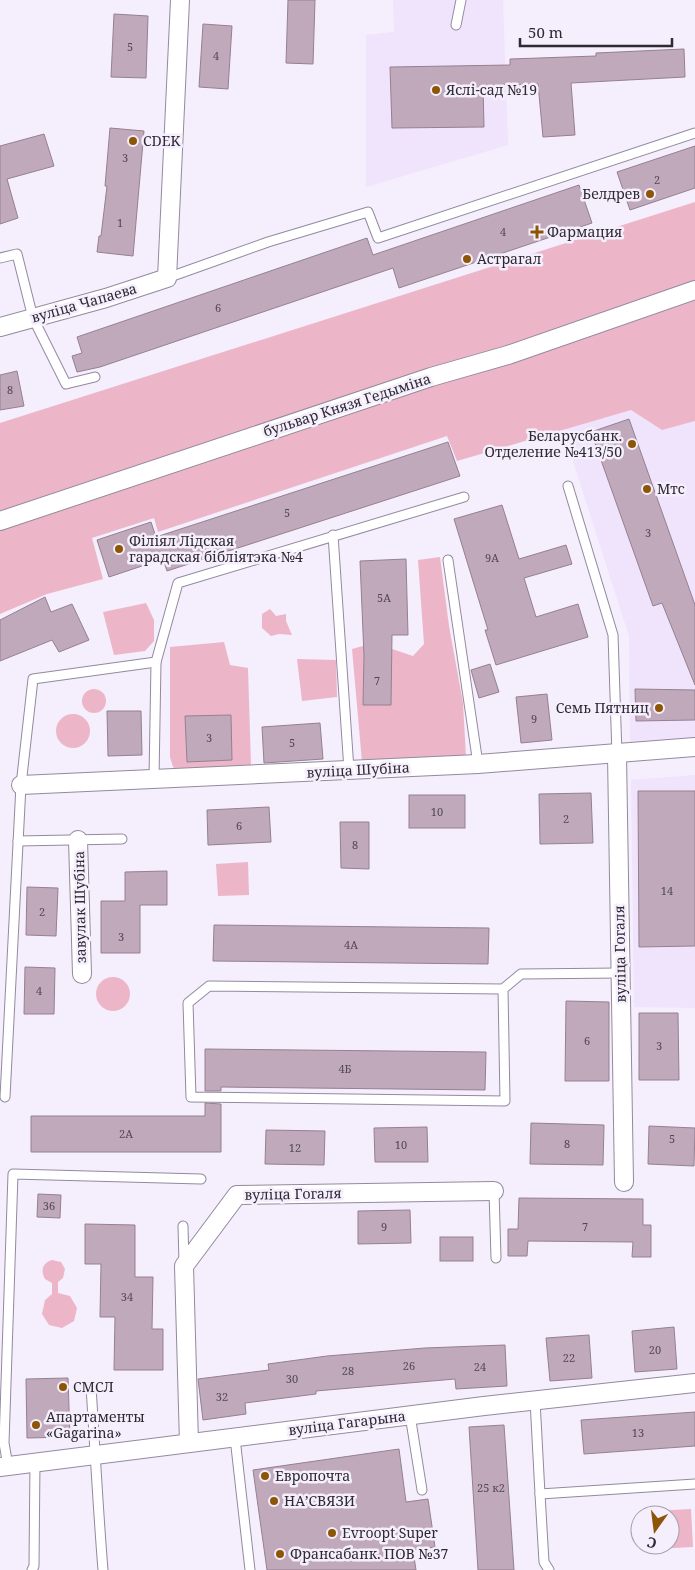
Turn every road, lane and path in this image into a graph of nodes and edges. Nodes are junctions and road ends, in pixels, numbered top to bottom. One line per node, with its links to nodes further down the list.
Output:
1 (180, 0): 6 (street)
2 (460, 0): 3 (lane)
3 (456, 25)
4 (695, 132): 6 (lane)
5 (0, 258): 8 (lane)
6 (167, 278): 8 (street, вуліца Чапаева)
7 (695, 290): 13 (street, бульвар Князя Гедыміна)
8 (33, 318): 9 (street, вуліца Чапаева); 10 (lane)
9 (0, 327)
10 (94, 377)
11 (568, 486): 18 (lane)
12 (464, 497): 14 (lane)
13 (0, 521)
14 (333, 536): 16 (lane); 20 (lane)
15 (448, 560): 19 (lane)
16 (156, 662): 21 (lane); 22 (lane)
17 (695, 747): 18 (street, вуліца Шубіна)
18 (616, 755): 19 (street, вуліца Шубіна); 26 (street, вуліца Гогаля)
19 (478, 764): 20 (street, вуліца Шубіна)
20 (349, 770): 21 (street, вуліца Шубіна)
21 (154, 779): 22 (street, вуліца Шубіна)
22 (21, 785): 25 (lane)
23 (122, 839): 24 (lane)
24 (78, 840): 25 (lane); 27 (street, завулак Шубіна)
25 (18, 841): 29 (lane)
26 (620, 973): 28 (lane); 31 (street, вуліца Гогаля)
27 (82, 974)
28 (503, 989): 28 (lane)
29 (6, 1097)
30 (201, 1179): 44 (lane)
31 (624, 1182)
32 (494, 1191): 34 (lane); 35 (street, вуліца Гогаля)
33 (183, 1226): 35 (lane)
34 (496, 1258)
35 (184, 1266): 41 (street)
36 (695, 1383): 38 (street, вуліца Гагарына)
37 (91, 1387): 42 (lane)
38 (535, 1400): 39 (street, вуліца Гагарына); 47 (lane)
39 (410, 1415): 40 (street, вуліца Гагарына); 46 (lane)
40 (234, 1438): 41 (street, вуліца Гагарына); 50 (lane)
41 (190, 1443): 42 (street, вуліца Гагарына)
42 (96, 1455): 43 (street, вуліца Гагарына); 49 (lane)
43 (35, 1462): 44 (street, вуліца Гагарына); 48 (lane)
44 (4, 1466)
45 (695, 1484): 47 (lane)
46 (422, 1490)
47 (540, 1494): 51 (lane)
48 (32, 1570)
49 (103, 1570)
50 (250, 1570)
51 (549, 1570)

